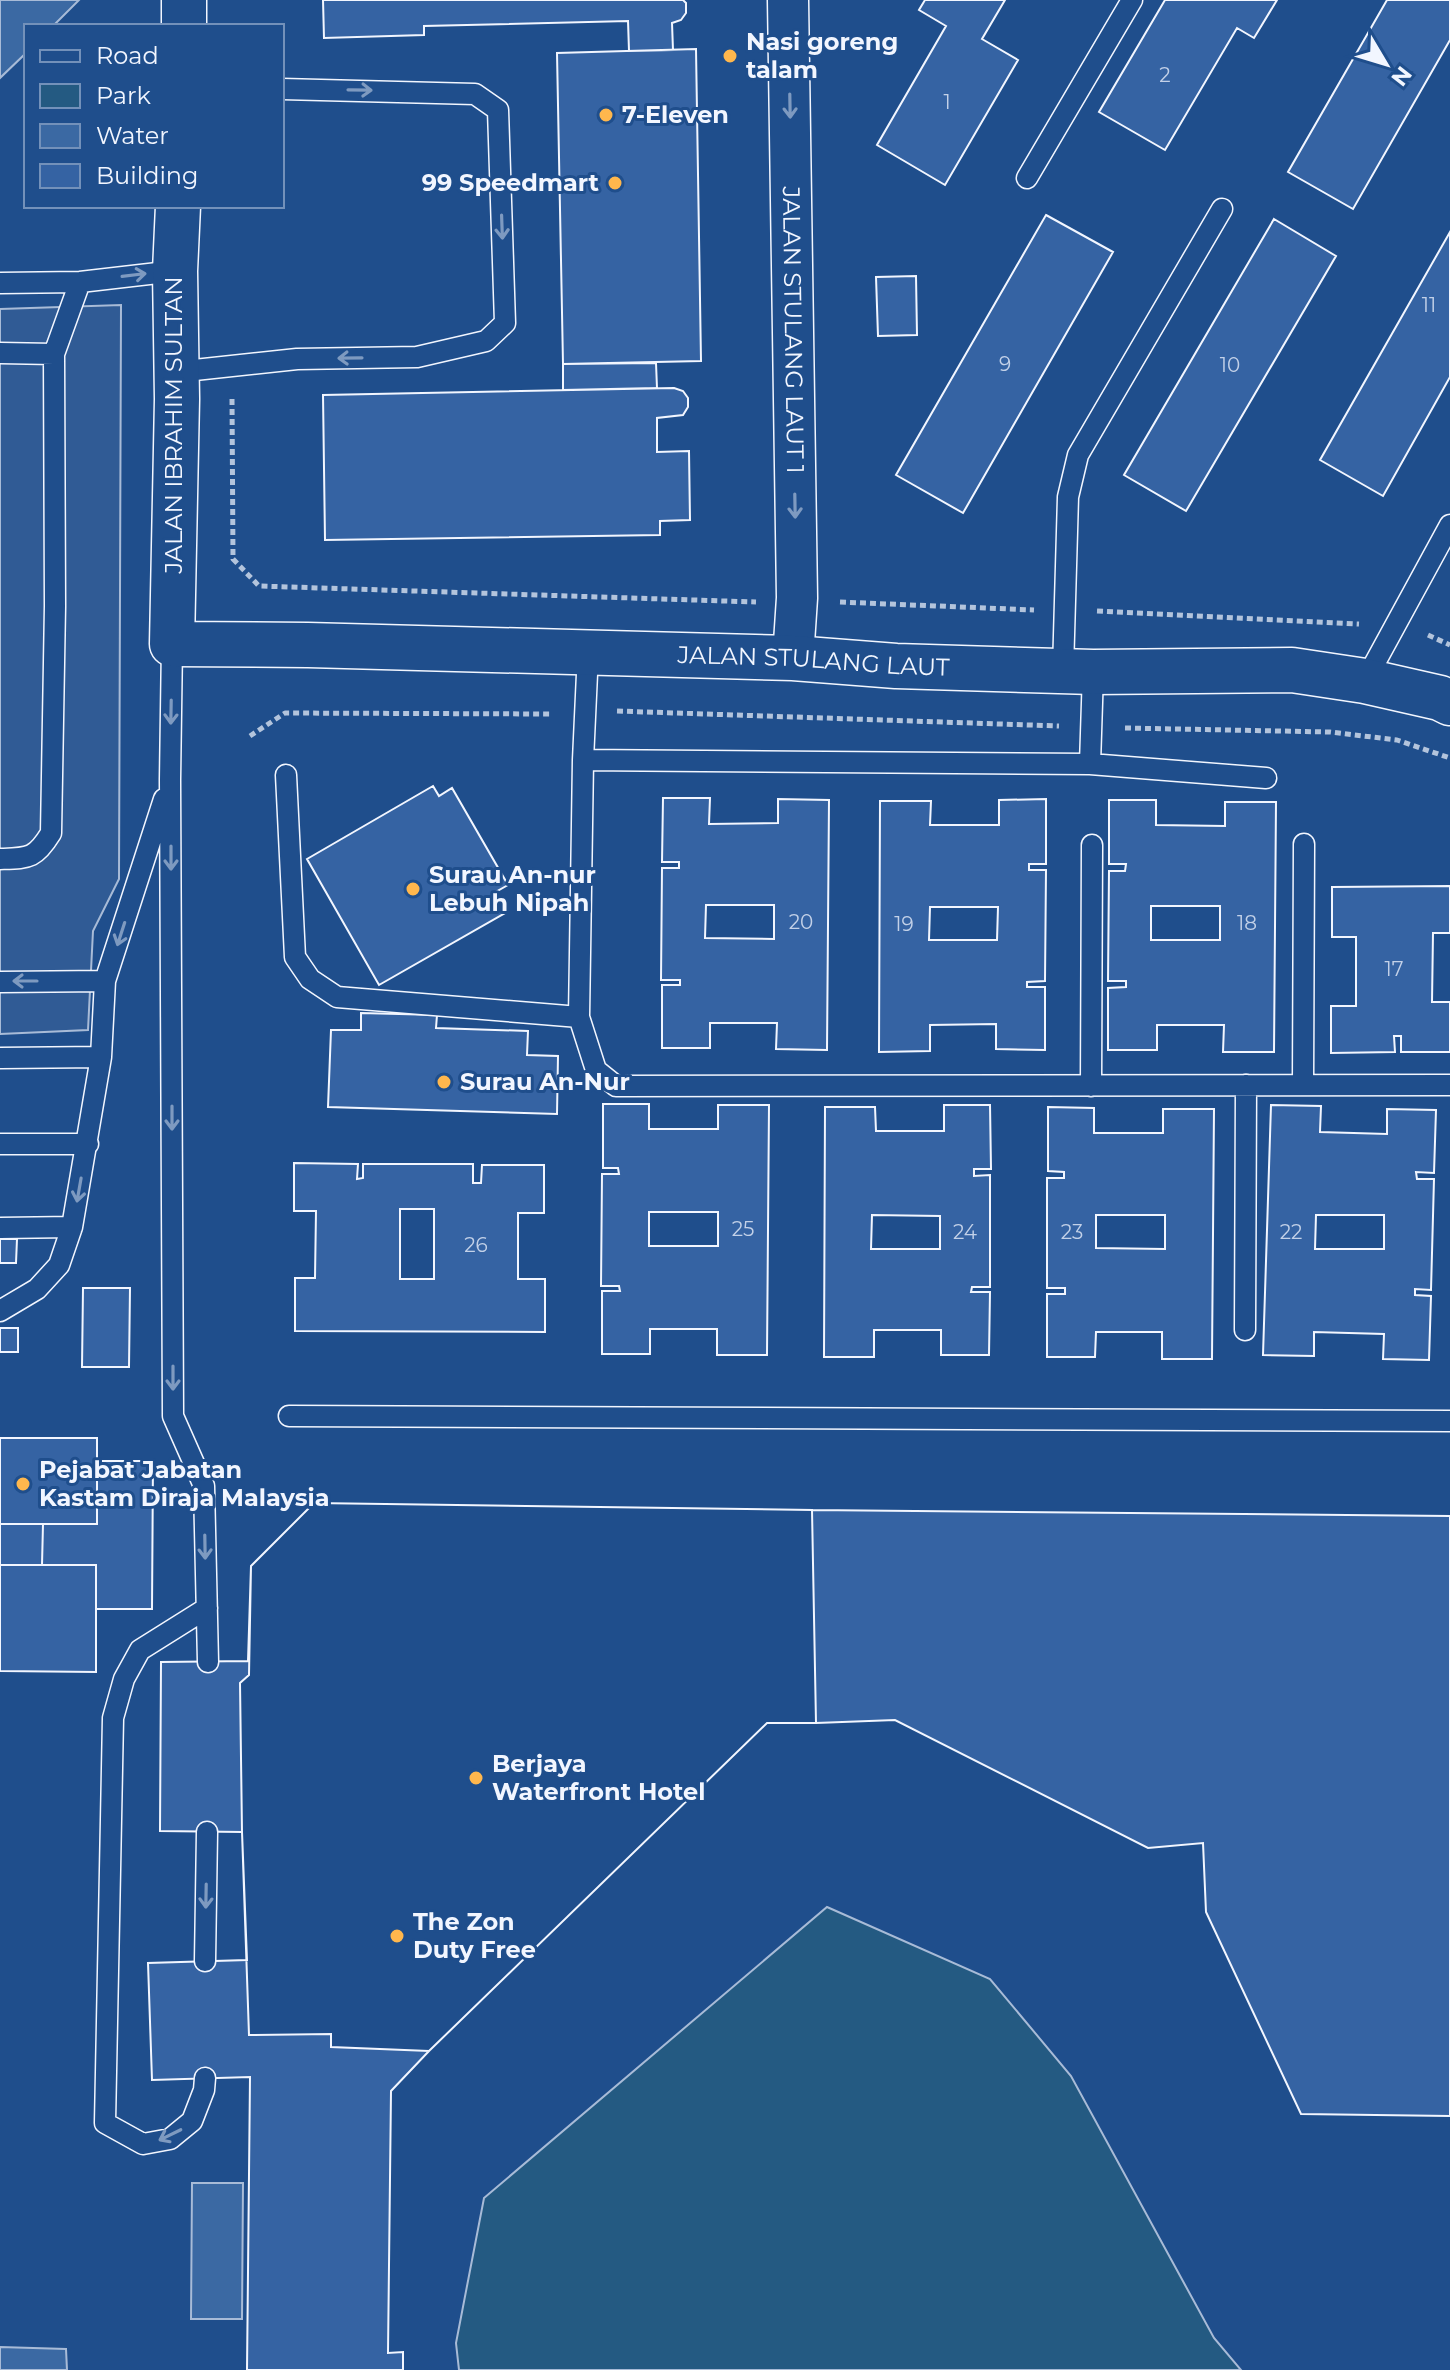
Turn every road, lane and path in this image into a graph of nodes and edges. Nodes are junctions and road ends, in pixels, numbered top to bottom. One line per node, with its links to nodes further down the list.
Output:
1 (184, 0): 4 (street)
2 (788, 0): 26 (street, JALAN STULANG LAUT 1, one-way to 26)
3 (1132, 0): 6 (lane)
4 (184, 24)
5 (284, 89): 14 (lane, one-way to 14)
6 (1027, 178)
7 (178, 208): 9 (street, JALAN IBRAHIM SULTAN)
8 (1222, 209): 27 (lane)
9 (175, 271): 10 (lane, one-way to 9); 15 (street, JALAN IBRAHIM SULTAN)
10 (80, 282): 11 (lane); 13 (lane)
11 (0, 283)
12 (0, 353): 13 (lane)
13 (54, 354): 42 (lane)
14 (231, 366): 15 (lane); 18 (path)
15 (176, 372): 23 (street, JALAN IBRAHIM SULTAN)
16 (1450, 525): 28 (lane)
17 (829, 601): 19 (path)
18 (770, 602)
19 (1040, 611)
20 (1096, 611): 21 (path)
21 (1369, 624)
22 (1420, 631): 24 (path)
23 (172, 644): 25 (street, JALAN STULANG LAUT); 39 (lane, one-way to 39)
24 (1450, 645)
25 (588, 652): 26 (street, JALAN STULANG LAUT); 35 (lane)
26 (793, 658): 27 (street, JALAN STULANG LAUT)
27 (1078, 671): 28 (street, JALAN STULANG LAUT); 32 (lane)
28 (1365, 681): 29 (street, JALAN STULANG LAUT)
29 (1450, 703)
30 (612, 711): 32 (path)
31 (552, 714): 33 (path)
32 (1091, 727): 34 (path); 36 (lane)
33 (250, 736)
34 (1450, 758)
35 (583, 760): 36 (lane); 45 (lane)
36 (1090, 764): 38 (lane)
37 (286, 775): 45 (lane)
38 (1266, 778)
39 (170, 780): 43 (lane, one-way to 43); 60 (lane, one-way to 60)
40 (1304, 844): 49 (lane)
41 (1092, 845): 51 (lane)
42 (0, 859)
43 (105, 981): 44 (lane, one-way to 44); 46 (lane)
44 (0, 982)
45 (579, 1017): 51 (lane)
46 (101, 1057): 47 (lane); 53 (lane)
47 (0, 1058)
48 (1246, 1085): 49 (lane); 51 (lane); 57 (lane)
49 (1303, 1085): 50 (lane)
50 (1450, 1085)
51 (1091, 1086)
52 (0, 1144): 53 (lane)
53 (88, 1144): 54 (lane, one-way to 54)
54 (72, 1227): 55 (lane); 56 (lane)
55 (0, 1228)
56 (0, 1311)
57 (1245, 1330)
58 (289, 1416): 59 (lane)
59 (1450, 1421)
60 (207, 1608): 61 (lane); 64 (lane, one-way to 60)
61 (208, 1662)
62 (207, 1832): 63 (lane, one-way to 63)
63 (205, 1961)
64 (205, 2078)

